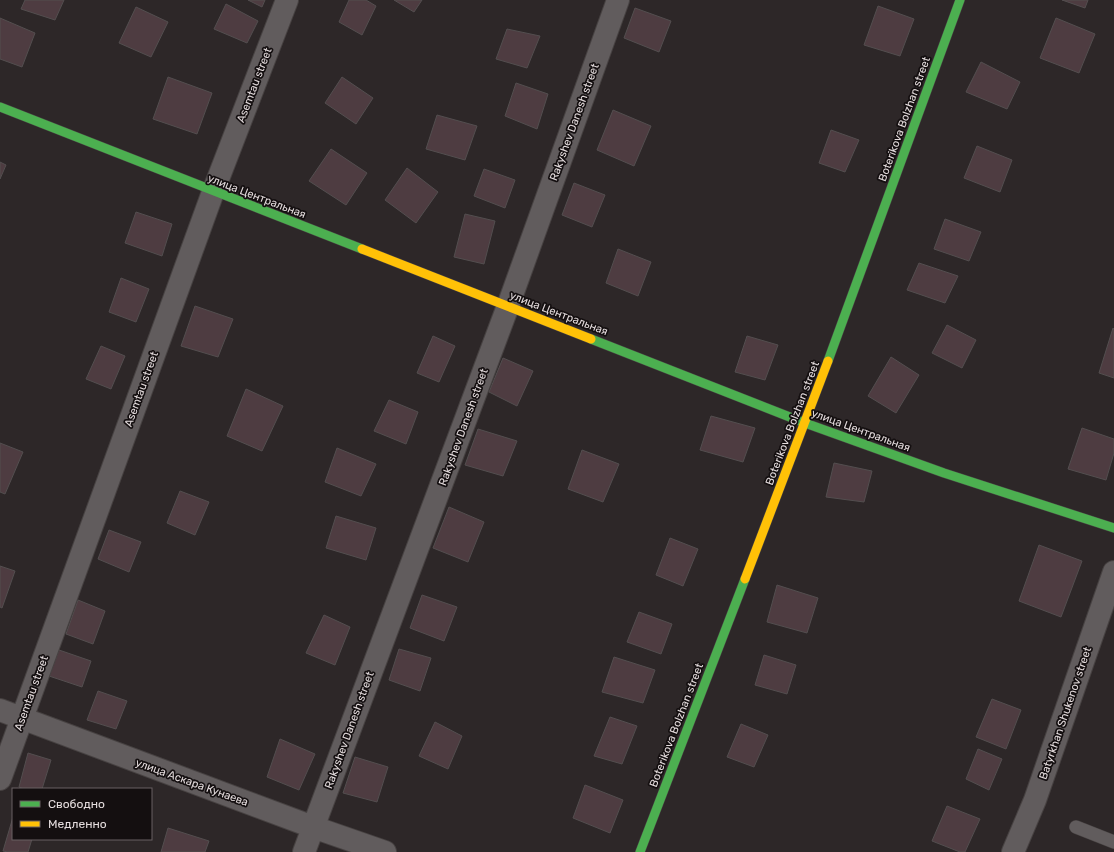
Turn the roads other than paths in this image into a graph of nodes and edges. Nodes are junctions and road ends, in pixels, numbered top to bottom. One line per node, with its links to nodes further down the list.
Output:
1 (287, 0): 5 (street, Asemtau street)
2 (618, 0): 6 (street, Rakyshev Danesh street)
3 (960, 0): 7 (street, Boterikova Bolzhan street)
4 (0, 107): 5 (street, улица Центральная)
5 (213, 192): 6 (street, улица Центральная); 11 (street, Asemtau street)
6 (508, 306): 7 (street, улица Центральная); 13 (street, Rakyshev Danesh street)
7 (805, 423): 8 (street, улица Центральная); 18 (street, Boterikova Bolzhan street)
8 (1114, 528)
9 (1114, 572): 19 (street, Batyrkhan Shukenov street)
10 (0, 710): 11 (street, улица Аскара Кунаева)
11 (22, 718): 12 (street, Asemtau street); 13 (street, улица Аскара Кунаева)
12 (0, 779)
13 (313, 827): 16 (street, Rakyshev Danesh street); 17 (street, улица Аскара Кунаева)
14 (1076, 827): 15 (lane)
15 (1114, 842)
16 (304, 852)
17 (385, 852)
18 (640, 852)
19 (1013, 852)

